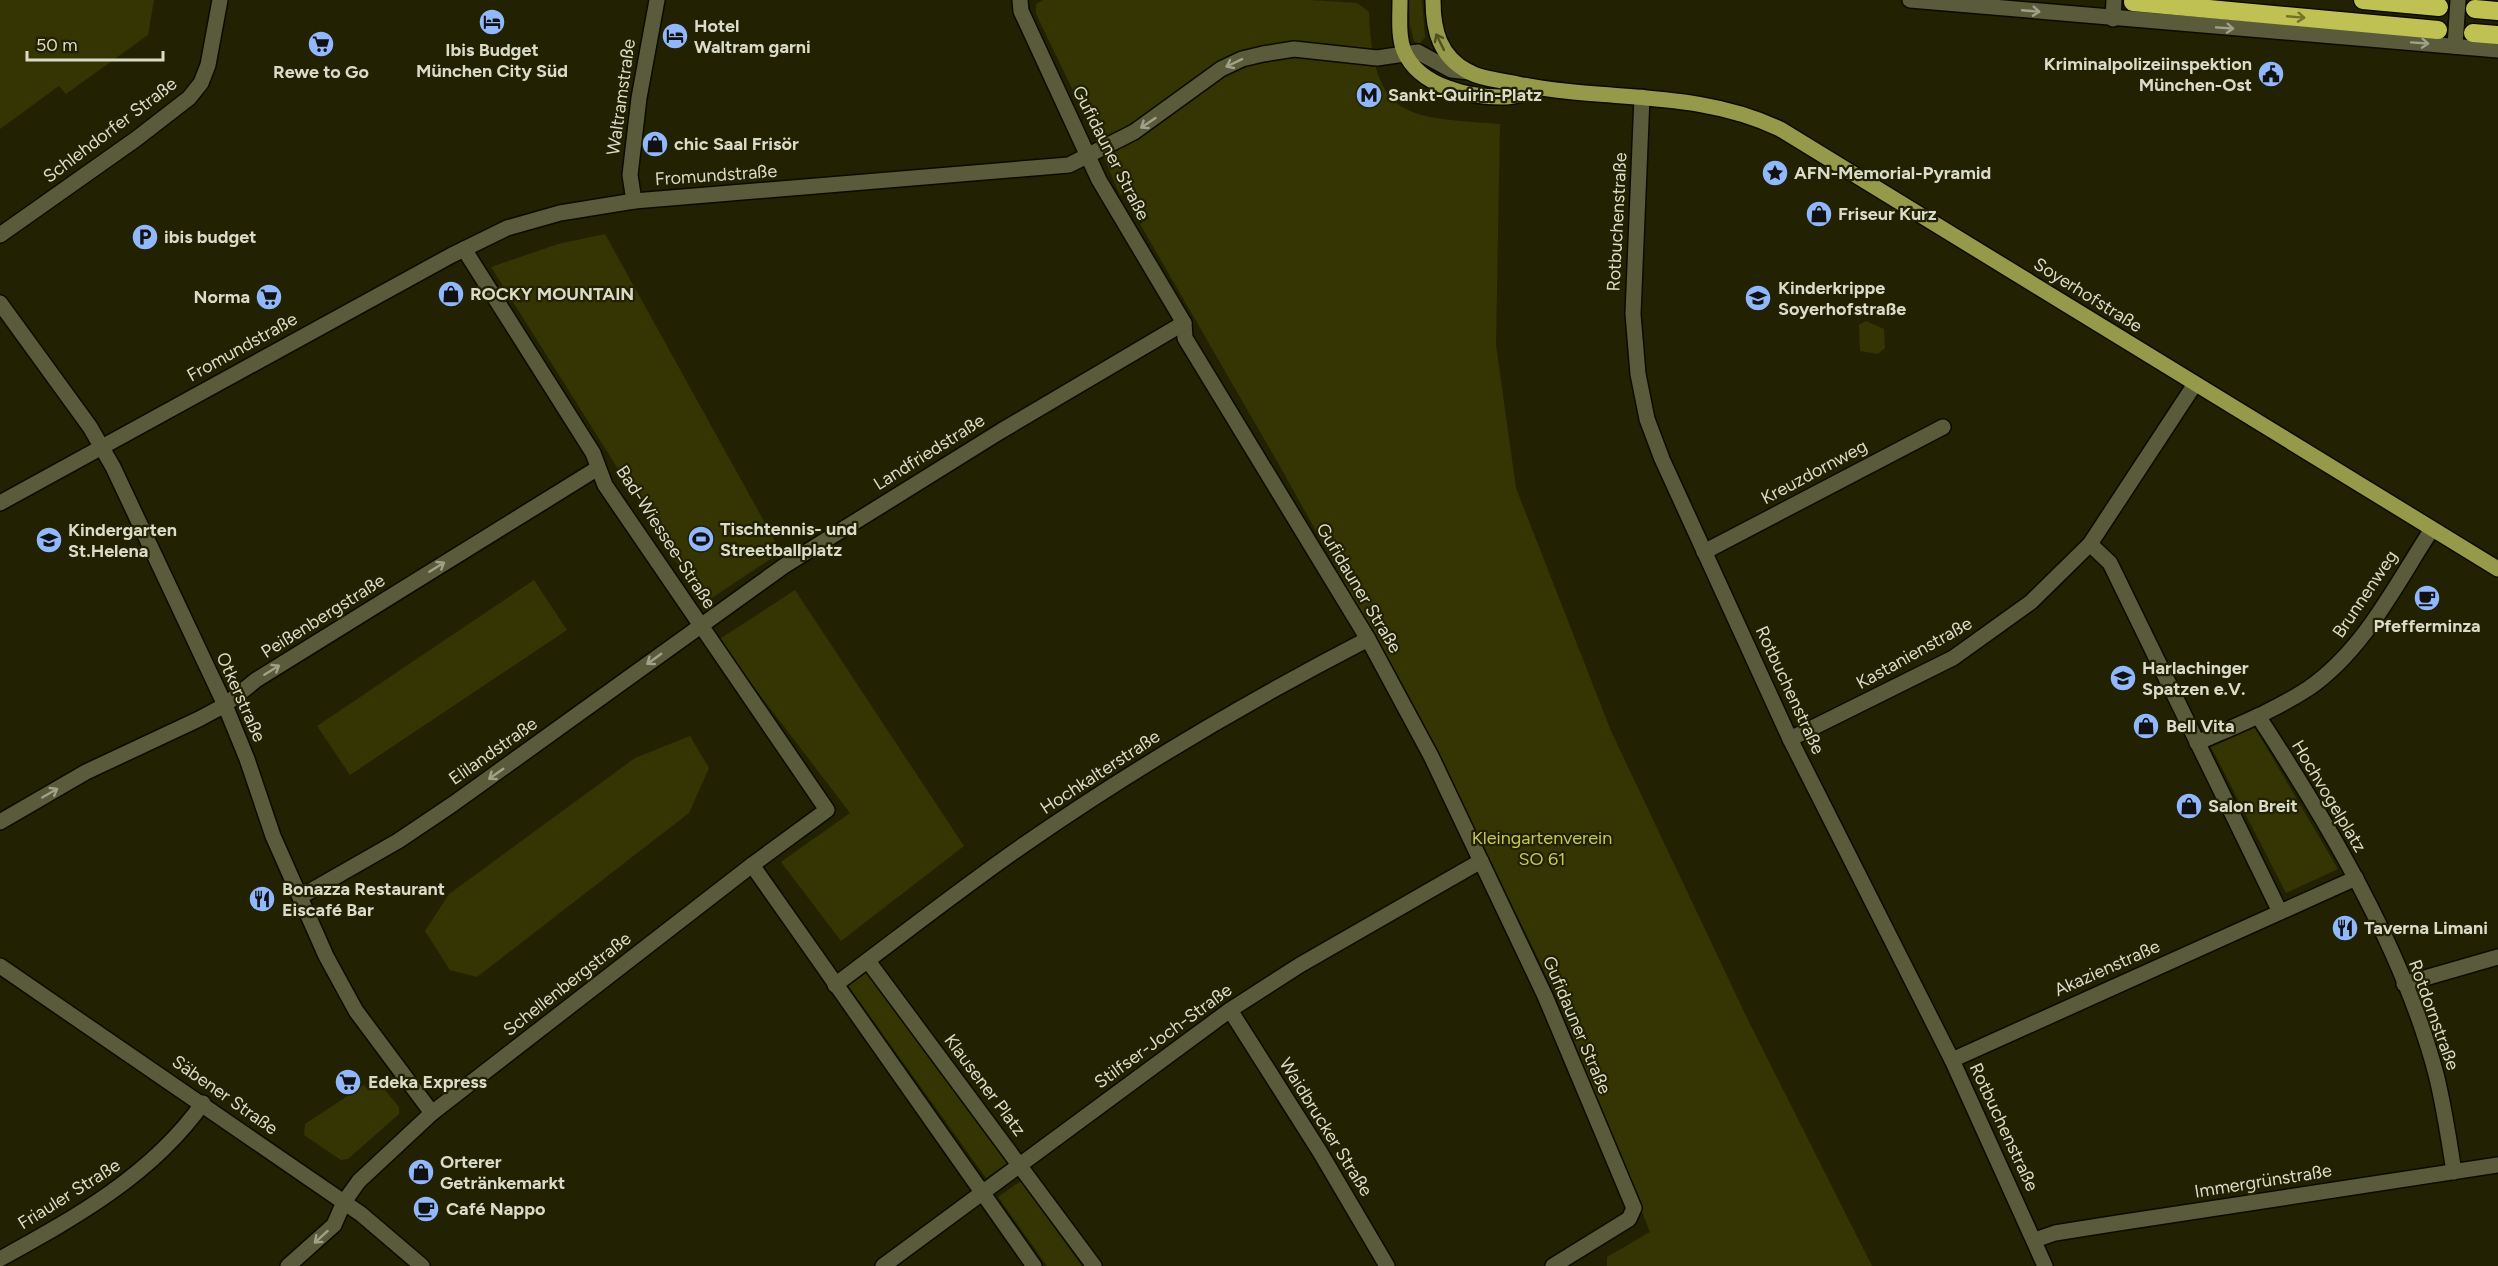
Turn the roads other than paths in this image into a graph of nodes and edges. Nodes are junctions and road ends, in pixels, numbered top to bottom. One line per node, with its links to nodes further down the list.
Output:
1 (220, 0): 26 (street, Schlehdorfer Straße)
2 (657, 0): 25 (street, Waltramstraße)
3 (1020, 0): 24 (street, Gufidauner Straße)
4 (1400, 0): 20 (main road)
5 (1433, 0): 21 (main road, one-way to 5)
6 (1910, 0): 14 (street, one-way to 14)
7 (2114, 0): 14 (street)
8 (2363, 0): 11 (highway)
9 (2458, 0): 18 (street)
10 (2133, 2): 15 (highway, one-way to 15)
11 (2439, 7)
12 (2475, 9): 13 (highway)
13 (2498, 11)
14 (2112, 19): 18 (street, one-way to 18)
15 (2438, 30)
16 (2473, 33): 17 (highway)
17 (2498, 35)
18 (2455, 46): 19 (street)
19 (2498, 50)
20 (1405, 53): 21 (street, Fromundstraße); 22 (main road); 24 (street, Fromundstraße, one-way to 24)
21 (1470, 72): 22 (main road)
22 (1544, 89): 23 (main road)
23 (1642, 97): 30 (main road, Soyerhofstraße); 37 (street, Rotbuchenstraße)
24 (1088, 157): 25 (street, Fromundstraße); 29 (street, Gufidauner Straße)
25 (634, 201): 27 (street, Fromundstraße)
26 (0, 235)
27 (464, 249): 32 (street, Fromundstraße); 33 (street, Bad-Wiessee-Straße)
28 (0, 303): 32 (street, Otkerstraße)
29 (1184, 323): 39 (street, Landfriedstraße); 40 (street, Gufidauner Straße)
30 (2195, 384): 35 (main road, Soyerhofstraße); 36 (street, Kastanienstraße)
31 (1943, 427): 37 (street, Kreuzdornweg)
32 (102, 446): 34 (street, Fromundstraße); 41 (street, Otkerstraße)
33 (598, 468): 39 (street, Bad-Wiessee-Straße); 41 (street, Peißenbergstraße, one-way to 33)
34 (0, 503)
35 (2432, 529): 38 (main road, Soyerhofstraße); 42 (street, Brunnenweg)
36 (2090, 544): 43 (street, Kastanienstraße); 44 (street)
37 (1704, 552): 43 (street, Rotbuchenstraße)
38 (2498, 569)
39 (701, 625): 45 (street, Bad-Wiessee-Straße); 50 (street, Elilandstraße, one-way to 50)
40 (1368, 639): 47 (street, Gufidauner Straße); 53 (street, Hochkalterstraße)
41 (225, 705): 46 (street, Peißenbergstraße, one-way to 41); 50 (street, Otkerstraße)
42 (2258, 716): 44 (street, Brunnenweg); 49 (street, Hochvogelplatz)
43 (1790, 739): 58 (street, Rotbuchenstraße)
44 (2197, 742): 51 (street)
45 (827, 810): 48 (street, Schellenbergstraße)
46 (0, 822)
47 (1481, 861): 57 (street, Stilfser-Joch-Straße); 74 (street, Gufidauner Straße)
48 (752, 865): 56 (street); 60 (street, Schellenbergstraße)
49 (2356, 878): 51 (street, Hochvogelplatz); 55 (street, Rotdornstraße)
50 (300, 897): 60 (street, Otkerstraße)
51 (2280, 912): 58 (street, Akazienstraße)
52 (2498, 957): 55 (street)
53 (868, 961): 56 (street); 61 (street, Klausener Platz)
54 (0, 966): 59 (street, Säbener Straße)
55 (2404, 984): 63 (street, Rotdornstraße)
56 (835, 985): 64 (street)
57 (1230, 1010): 61 (street, Stilfser-Joch-Straße); 73 (street, Waidbrucker Straße)
58 (1952, 1060): 66 (street, Rotbuchenstraße)
59 (203, 1103): 65 (street, Säbener Straße); 67 (street, Friauler Straße)
60 (432, 1113): 65 (street, Schellenbergstraße)
61 (1020, 1164): 64 (street, Stilfser-Joch-Straße); 72 (street, Klausener Platz)
62 (2498, 1166): 63 (street, Immergrünstraße)
63 (2454, 1172): 66 (street, Immergrünstraße)
64 (981, 1192): 70 (street, Stilfser-Joch-Straße); 71 (street)
65 (344, 1202): 68 (street, Schellenbergstraße, one-way to 68); 69 (street, Säbener Straße)
66 (2035, 1240): 75 (street, Rotbuchenstraße)
67 (0, 1259)
68 (288, 1266)
69 (422, 1266)
70 (883, 1266)
71 (1034, 1266)
72 (1094, 1266)
73 (1387, 1266)
74 (1553, 1266)
75 (2045, 1266)

